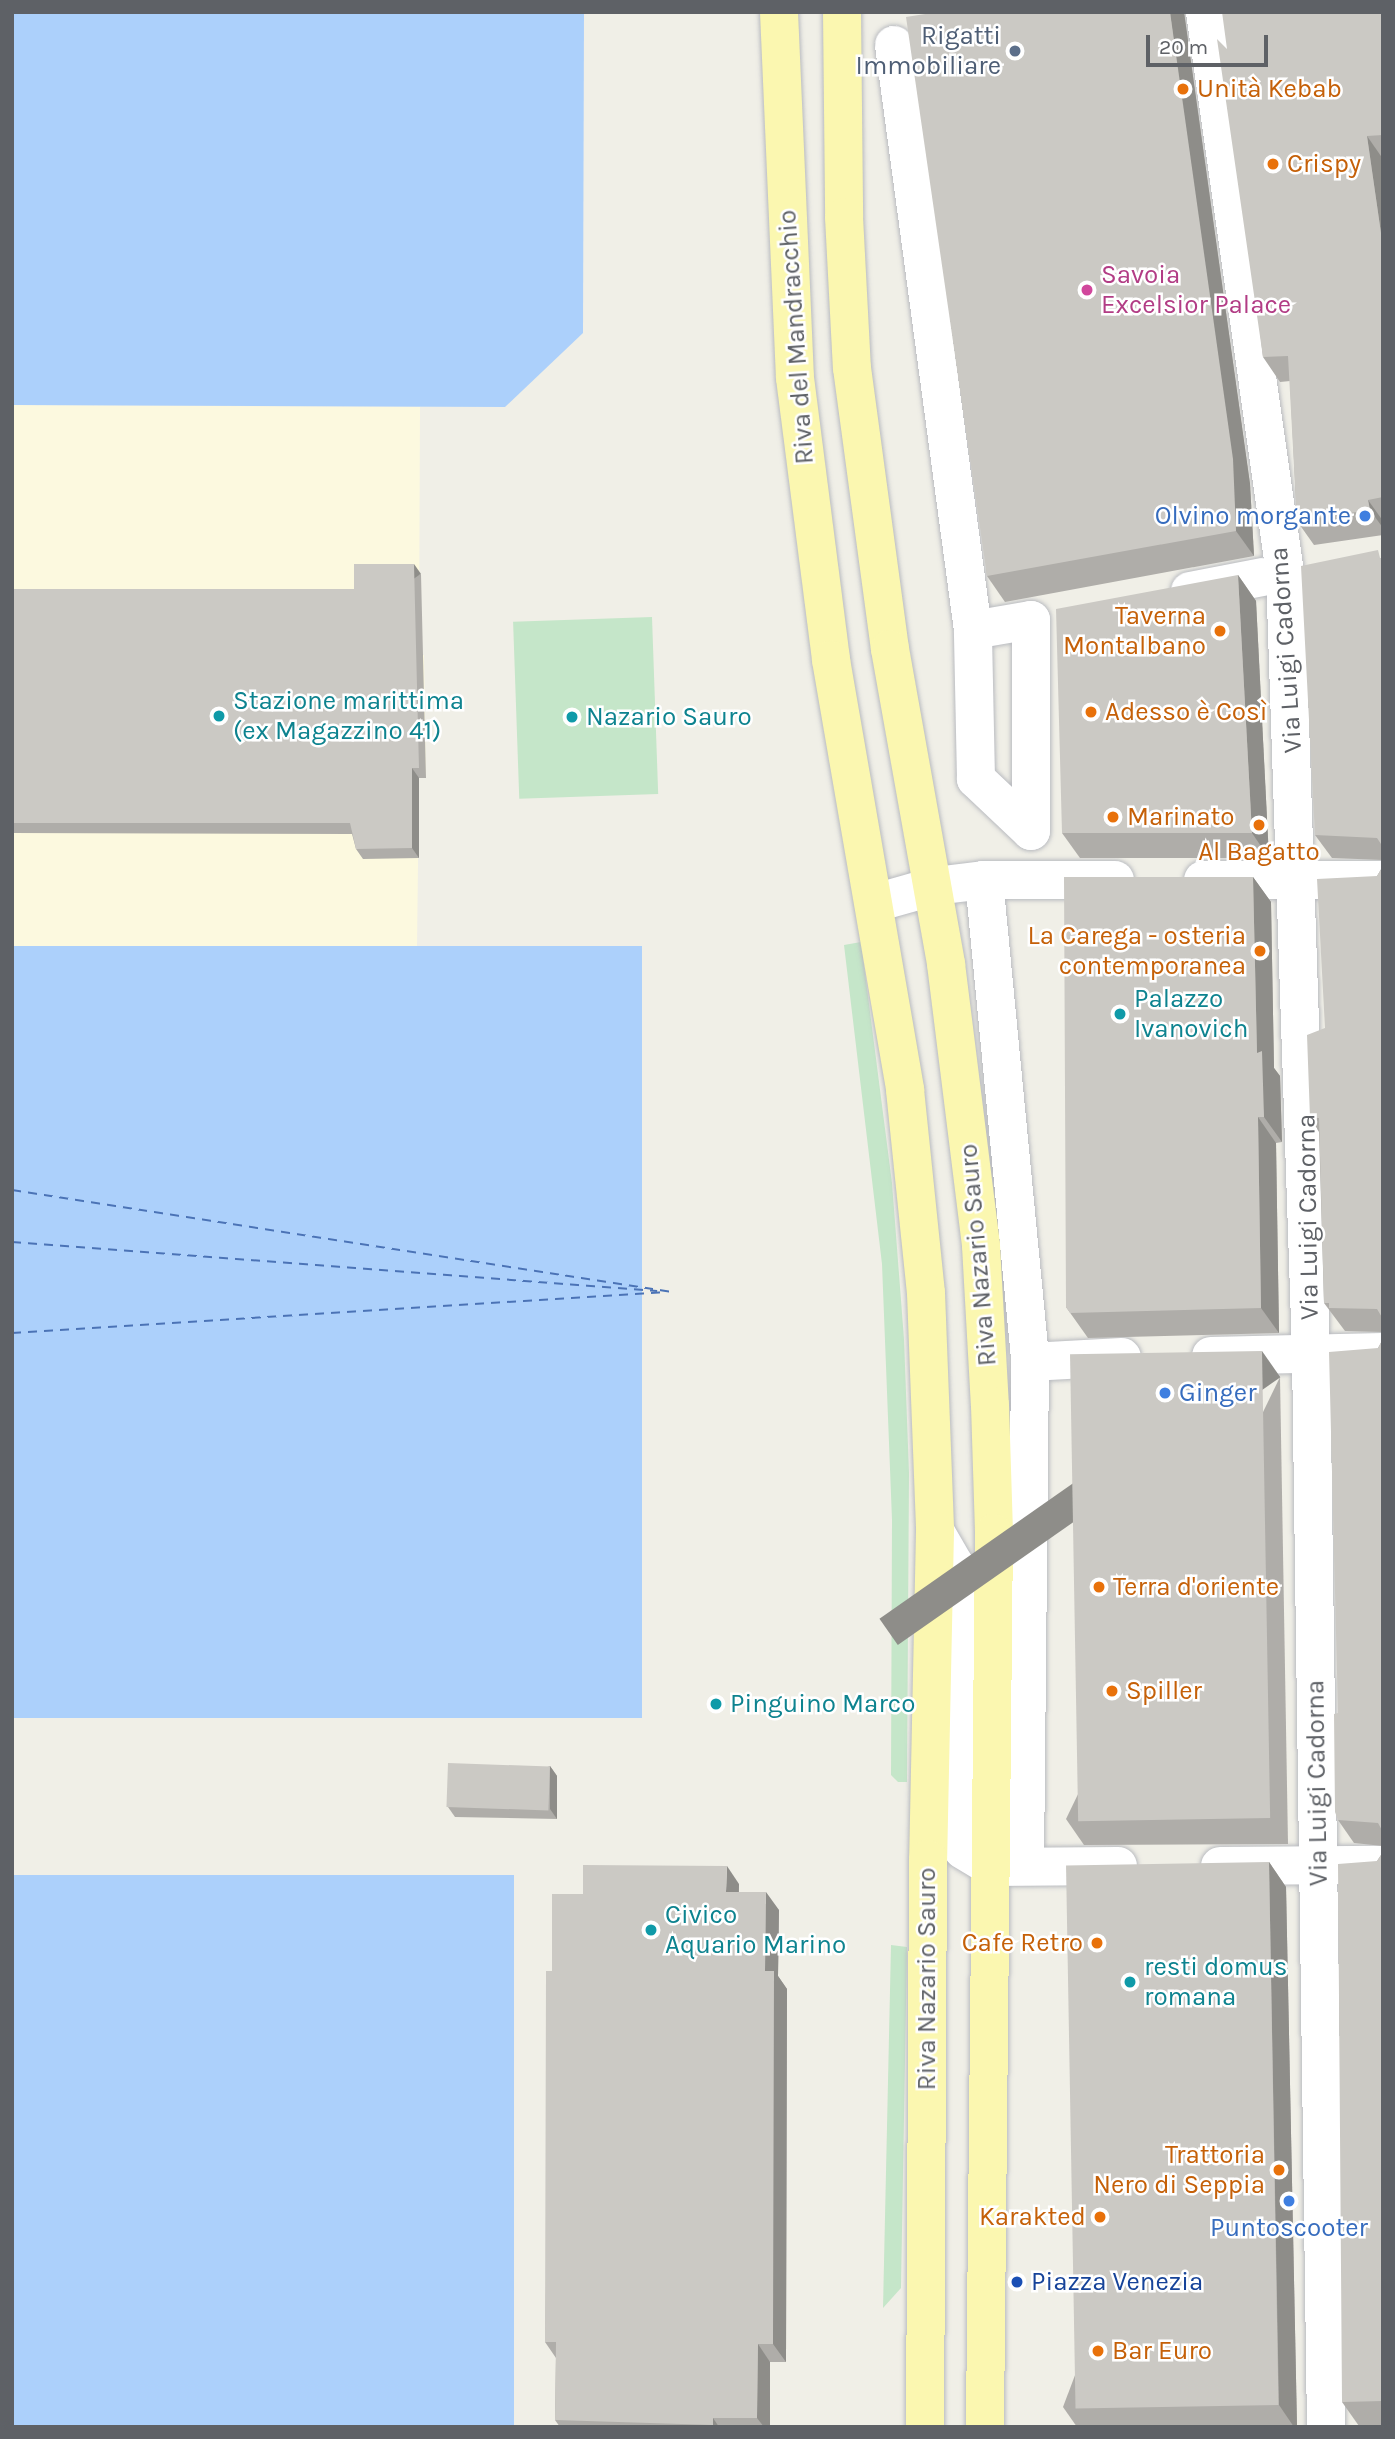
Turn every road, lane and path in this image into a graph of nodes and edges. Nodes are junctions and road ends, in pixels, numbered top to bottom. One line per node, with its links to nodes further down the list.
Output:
1 (779, 12): 9 (main road, Riva del Mandracchio)
2 (842, 12): 8 (main road, Riva del Mandracchio)
3 (1205, 12): 11 (street, Via Luigi Cadorna)
4 (891, 58): 7 (street)
5 (1263, 577): 6 (street)
6 (1150, 599)
7 (973, 630): 7 (street)
8 (890, 649): 13 (main road, Riva Nazario Sauro)
9 (831, 660): 14 (main road, Riva Nazario Sauro)
10 (984, 880): 11 (street); 13 (street); 17 (street, Riva Nazario Sauro)
11 (1298, 880): 12 (street); 16 (street, Via Luigi Cadorna)
12 (1383, 880)
13 (935, 886): 14 (street); 19 (main road, Riva Nazario Sauro)
14 (876, 903): 18 (main road, Riva Nazario Sauro)
15 (1383, 1352): 16 (street)
16 (1311, 1354): 17 (street); 21 (street, Via Luigi Cadorna)
17 (1030, 1362): 19 (street, Riva Nazario Sauro)
18 (936, 1531): 19 (street, Riva Nazario Sauro); 23 (main road, Riva Nazario Sauro)
19 (1008, 1866): 21 (street); 24 (main road, Riva Nazario Sauro)
20 (1383, 1866): 21 (street)
21 (1318, 1867): 22 (street, Via Luigi Cadorna)
22 (1343, 2426)
23 (925, 2427)
24 (985, 2427)

